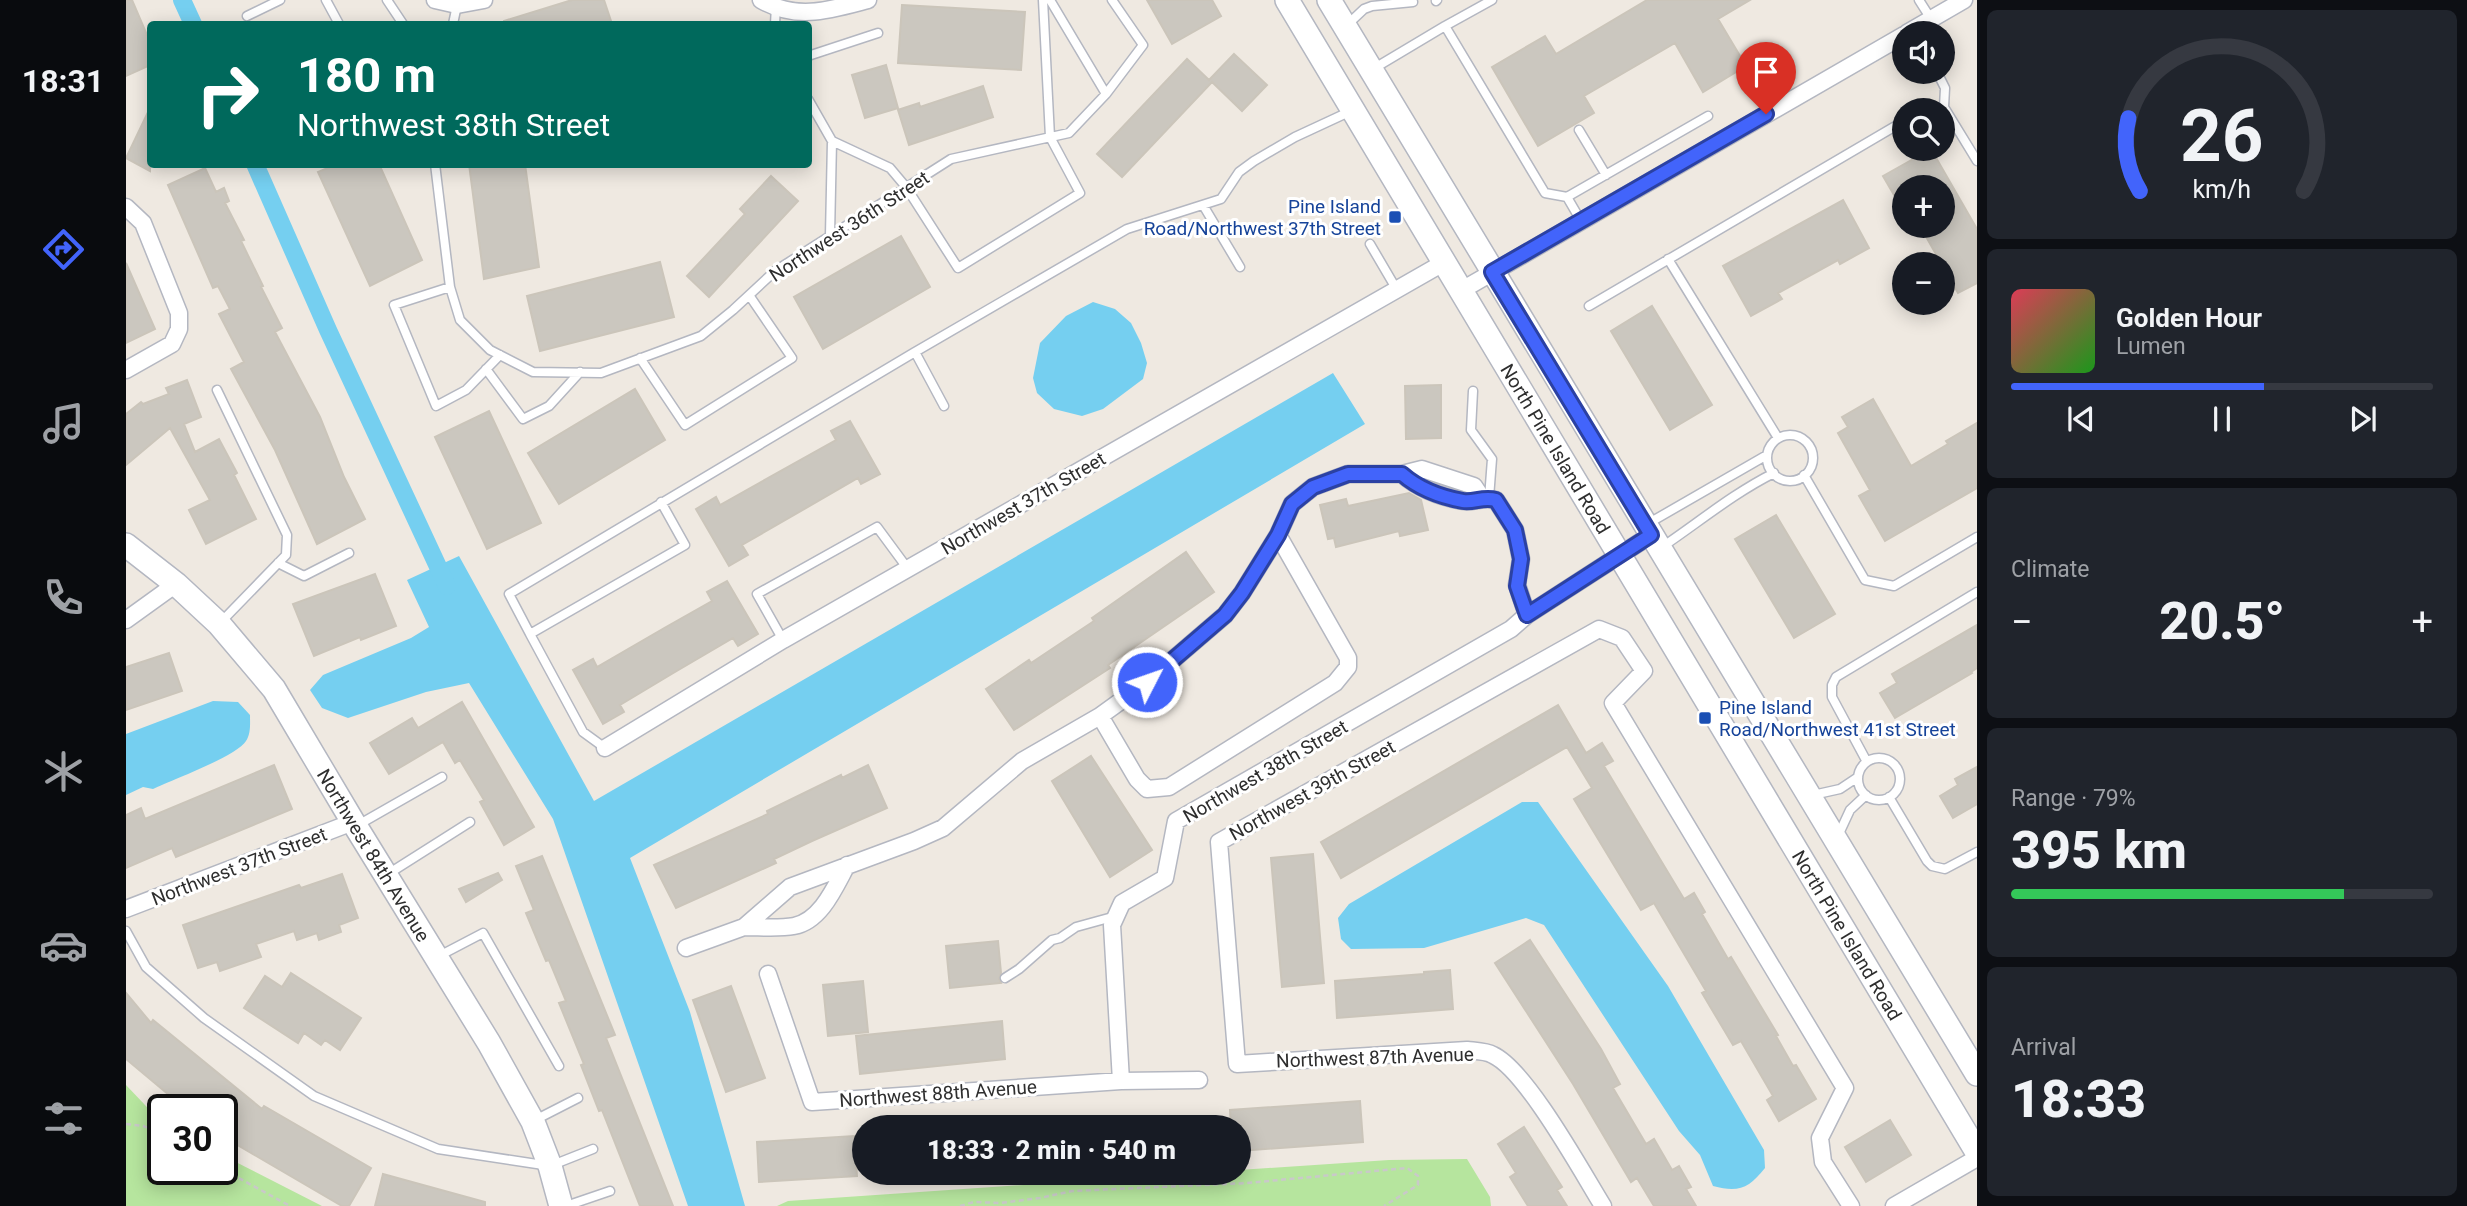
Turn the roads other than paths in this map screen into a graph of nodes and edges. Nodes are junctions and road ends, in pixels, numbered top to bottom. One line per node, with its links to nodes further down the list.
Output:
1 (280, 0): 19 (lane)
2 (326, 0): 21 (lane)
3 (387, 0): 22 (lane)
4 (435, 0): 16 (street)
5 (484, 0): 16 (street)
6 (761, 0): 18 (street)
7 (868, 0): 18 (street)
8 (1043, 0): 38 (lane)
9 (1050, 0): 31 (lane)
10 (1112, 0): 31 (lane, Northwest 36th Street)
11 (1287, 0): 33 (main road, North Pine Island Road)
12 (1329, 0): 26 (main road, North Pine Island Road)
13 (1492, 0): 25 (lane)
14 (1919, 0): 20 (lane)
15 (1964, 0): 20 (street)
16 (459, 2): 23 (lane)
17 (1413, 2): 26 (lane)
18 (776, 11)
19 (247, 16)
20 (1931, 19): 24 (street)
21 (337, 21)
22 (401, 21)
23 (454, 21)
24 (1928, 21)
25 (1445, 26): 30 (lane); 44 (lane)
26 (1345, 27): 30 (main road, North Pine Island Road)
27 (878, 33): 29 (lane)
28 (1892, 43): 47 (street)
29 (812, 55)
30 (1372, 70): 53 (main road, North Pine Island Road)
31 (1106, 94): 38 (lane, Northwest 36th Street)
32 (812, 106): 39 (lane)
33 (1354, 110): 45 (lane); 51 (main road, North Pine Island Road)
34 (1709, 116): 42 (lane)
35 (1955, 125): 40 (lane)
36 (1892, 128): 50 (lane)
37 (1579, 130): 42 (lane)
38 (1050, 137): 43 (lane, Northwest 36th Street); 43 (lane)
39 (832, 141): 43 (lane); 48 (lane)
40 (1977, 161)
41 (435, 168): 54 (lane, Northwest 36th Street)
42 (1606, 175): 44 (lane)
43 (906, 187): 48 (lane, Northwest 36th Street)
44 (1567, 197): 47 (lane)
45 (1203, 205): 52 (lane); 59 (lane)
46 (126, 207): 63 (street)
47 (1581, 221): 53 (street)
48 (830, 235): 57 (lane, Northwest 36th Street)
49 (1370, 244): 55 (lane)
50 (1668, 259): 58 (lane); 68 (lane)
51 (1445, 262): 55 (street, Northwest 37th Street); 56 (main road, North Pine Island Road)
52 (1240, 267)
53 (1492, 272): 56 (street); 75 (main road, North Pine Island Road)
54 (450, 287): 60 (lane, Northwest 36th Street); 62 (lane)
55 (1397, 290): 81 (street, Northwest 37th Street)
56 (1462, 290): 79 (main road, North Pine Island Road)
57 (749, 295): 61 (lane, Northwest 36th Street); 61 (lane)
58 (1590, 306)
59 (915, 352): 67 (lane); 73 (lane)
60 (500, 355): 62 (lane); 64 (lane, Northwest 36th Street)
61 (640, 358): 64 (lane, Northwest 36th Street)
62 (486, 369): 64 (lane)
63 (126, 370)
64 (580, 372)
65 (217, 390): 80 (lane)
66 (1473, 391): 72 (lane)
67 (944, 406)
68 (1778, 438): 69 (lane); 71 (lane)
69 (1768, 455): 70 (lane); 75 (lane)
70 (1773, 473): 71 (lane); 75 (lane)
71 (1804, 475): 76 (lane)
72 (1486, 498): 74 (street); 84 (street)
73 (661, 502): 87 (lane); 87 (lane)
74 (1278, 535): 89 (street); 89 (street, Northwest 38th Street)
75 (1652, 536): 79 (street, Northwest 38th Street); 94 (main road, North Pine Island Road)
76 (1977, 537)
77 (126, 545): 82 (main road, Northwest 84th Avenue)
78 (348, 553): 80 (lane)
79 (1621, 555): 84 (street, Northwest 38th Street); 119 (main road, North Pine Island Road)
80 (278, 563): 86 (lane)
81 (908, 569): 88 (street, Northwest 37th Street); 88 (lane)
82 (176, 584): 85 (street); 86 (main road, Northwest 84th Avenue)
83 (1977, 592): 91 (lane)
84 (1527, 615): 104 (street, Northwest 38th Street)
85 (126, 620)
86 (219, 624): 98 (main road, Northwest 84th Avenue)
87 (530, 634): 90 (lane)
88 (783, 639): 90 (street, Northwest 37th Street)
89 (1100, 716): 101 (street)
90 (605, 748)
91 (1867, 762): 93 (lane); 96 (lane)
92 (442, 777): 98 (lane)
93 (1858, 777): 94 (lane); 95 (lane)
94 (1808, 795): 99 (main road, North Pine Island Road)
95 (1866, 795): 96 (lane); 99 (lane)
96 (1889, 797): 100 (lane)
97 (470, 822): 102 (lane)
98 (354, 825): 102 (main road, Northwest 84th Avenue); 103 (street, Northwest 37th Street)
99 (1836, 840): 113 (main road, North Pine Island Road)
100 (1977, 852)
101 (847, 866): 105 (street); 105 (street)
102 (386, 875): 108 (main road, Northwest 84th Avenue)
103 (126, 909)
104 (1116, 916): 110 (lane); 115 (street)
105 (744, 927): 107 (street)
106 (126, 931): 121 (lane)
107 (686, 948)
108 (436, 957): 112 (lane); 117 (main road, Northwest 84th Avenue)
109 (768, 974): 115 (street, Northwest 88th Avenue)
110 (1005, 978)
111 (1237, 1064): 124 (street, Northwest 87th Avenue); 125 (street, Northwest 39th Street)
112 (559, 1066)
113 (1977, 1074)
114 (1199, 1080): 115 (street, Northwest 88th Avenue)
115 (1121, 1081)
116 (578, 1098): 117 (lane)
117 (533, 1122): 121 (main road, Northwest 84th Avenue)
118 (593, 1149): 121 (lane)
119 (1977, 1152)
120 (1977, 1157): 126 (street)
121 (550, 1166): 123 (main road, Northwest 84th Avenue)
122 (610, 1191): 123 (lane)
123 (563, 1206)
124 (1603, 1206)
125 (1851, 1206)
126 (1894, 1206)

